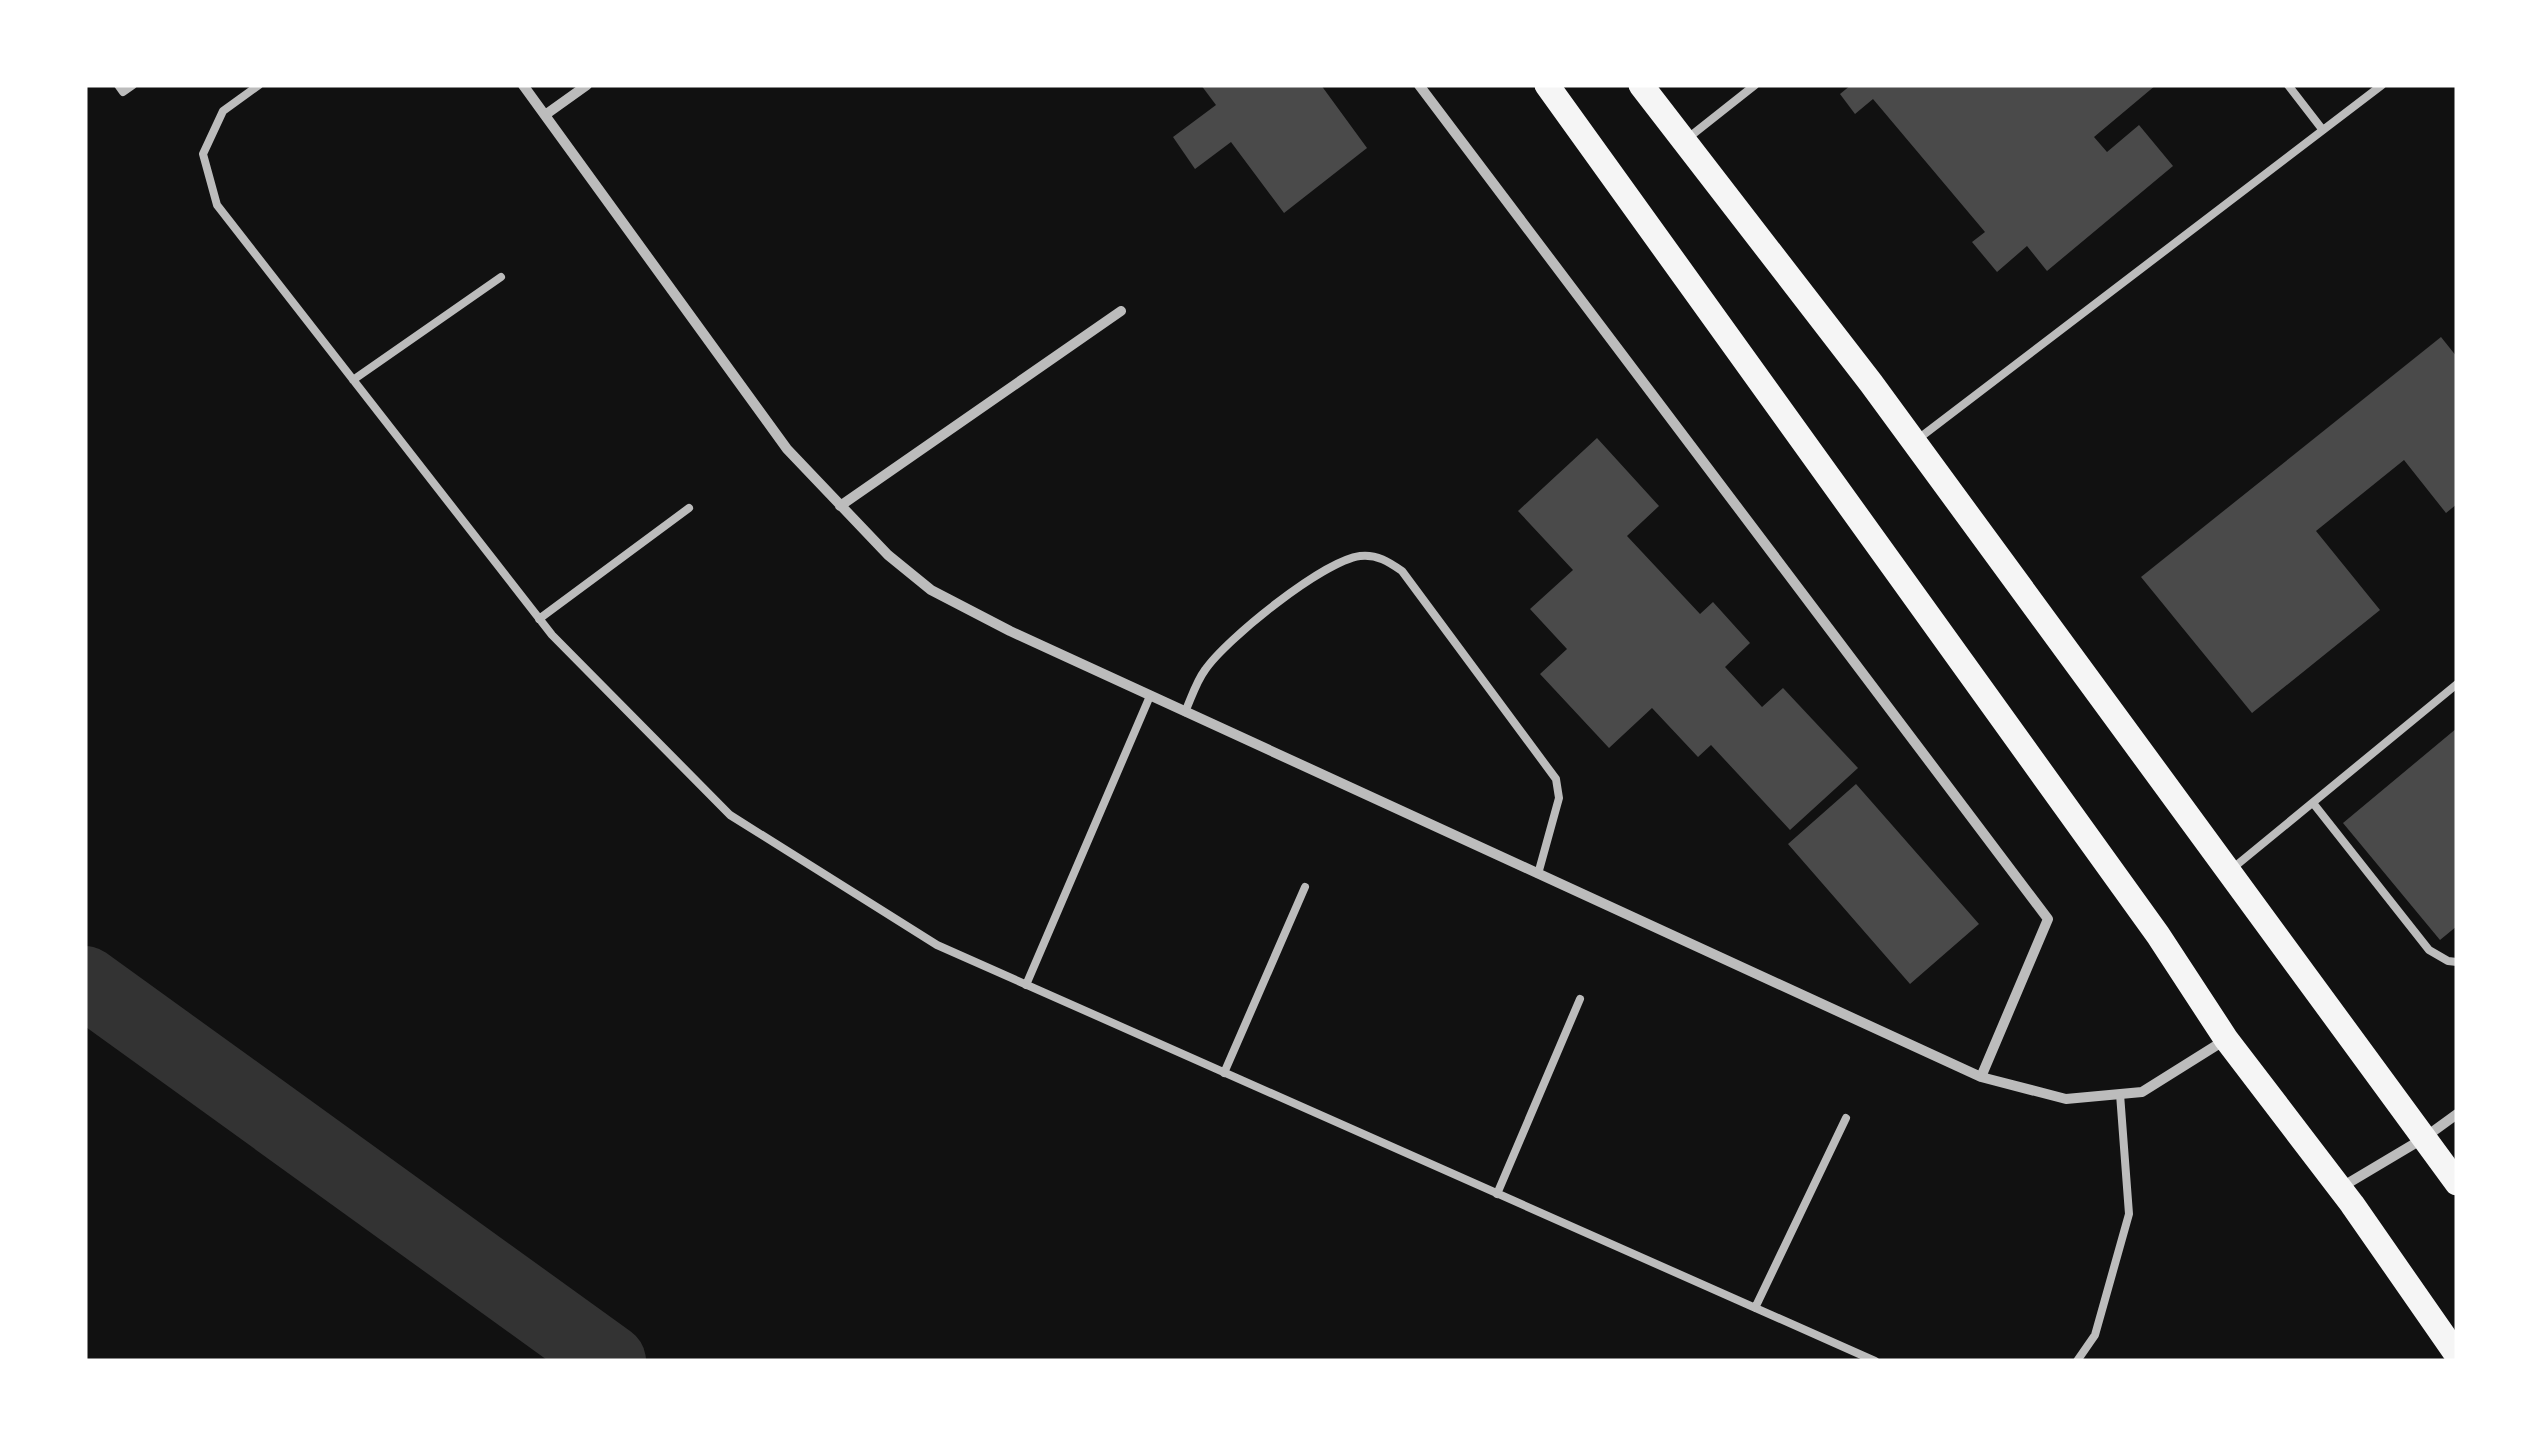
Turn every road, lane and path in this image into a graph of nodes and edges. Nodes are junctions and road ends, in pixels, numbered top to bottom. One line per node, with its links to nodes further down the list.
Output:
1 (118, 85): 2 (lane)
2 (133, 85)
3 (260, 85): 17 (lane)
4 (523, 85): 12 (street)
5 (587, 85): 12 (street)
6 (1419, 85): 34 (street)
7 (1547, 85): 32 (main road)
8 (1641, 85): 14 (main road)
9 (1757, 85): 14 (lane)
10 (2288, 85): 13 (lane)
11 (2382, 85): 13 (lane)
12 (545, 115): 19 (street)
13 (2322, 130): 18 (lane)
14 (1685, 140): 18 (main road)
15 (502, 278): 17 (lane)
16 (1122, 312): 19 (street)
17 (353, 380): 21 (lane)
18 (1914, 442): 26 (main road)
19 (840, 506): 23 (street)
20 (689, 508): 21 (lane)
21 (540, 619): 30 (lane)
22 (2457, 684): 25 (lane)
23 (1150, 696): 24 (street); 30 (lane)
24 (1185, 712): 27 (street); 27 (lane)
25 (2312, 802): 26 (lane); 29 (lane)
26 (2228, 872): 38 (main road)
27 (1538, 874): 34 (street)
28 (1305, 888): 33 (lane)
29 (2457, 962)
30 (1026, 985): 33 (lane)
31 (1580, 999): 41 (lane)
32 (2226, 1040): 35 (street); 40 (main road)
33 (1224, 1073): 41 (lane)
34 (1981, 1077): 35 (street)
35 (2120, 1094): 45 (lane)
36 (2457, 1114): 38 (street)
37 (1846, 1118): 42 (lane)
38 (2424, 1138): 39 (main road); 40 (street)
39 (2457, 1183)
40 (2340, 1188): 43 (main road)
41 (1497, 1194): 42 (lane)
42 (1755, 1308): 44 (lane)
43 (2457, 1354)
44 (1875, 1361)
45 (2077, 1361)

